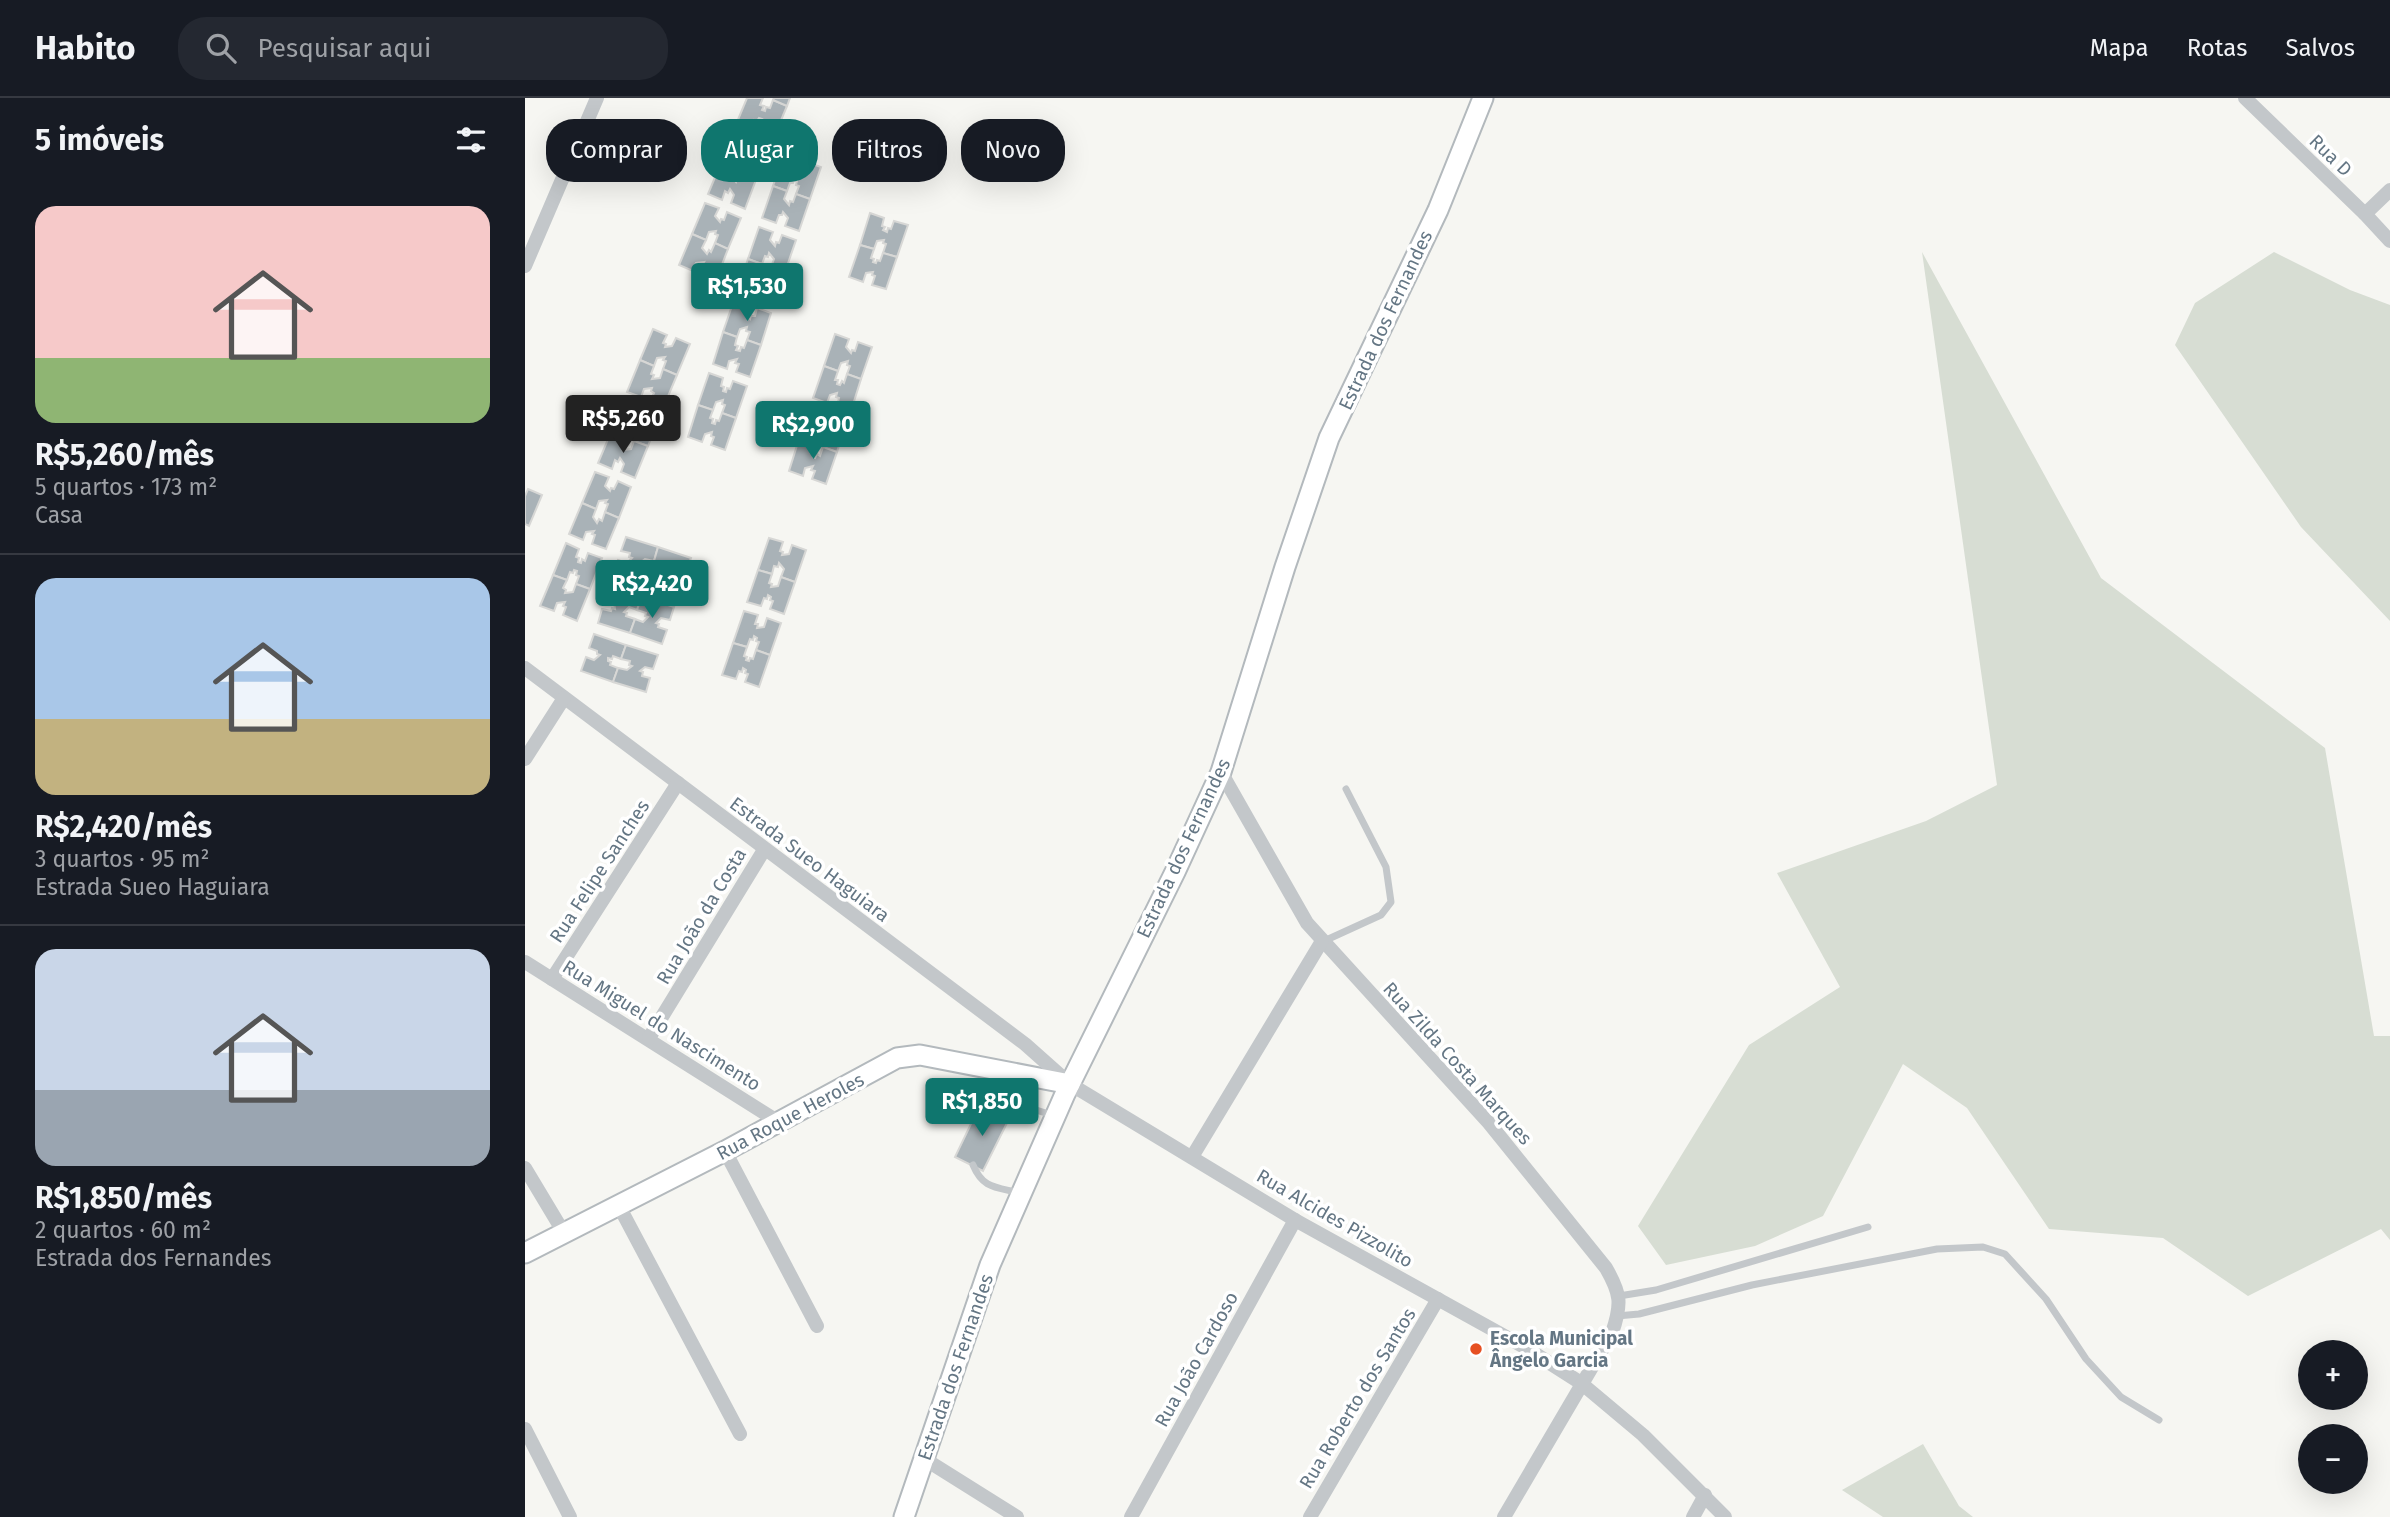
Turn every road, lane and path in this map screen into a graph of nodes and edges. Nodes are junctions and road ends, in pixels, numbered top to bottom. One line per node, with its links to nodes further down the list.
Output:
1 (597, 98): 7 (street)
2 (1483, 98): 11 (main road, Estrada dos Fernandes)
3 (2245, 98): 5 (street, Rua D)
4 (2390, 190): 5 (street)
5 (2365, 214): 6 (street, Rua D)
6 (2390, 241)
7 (525, 266)
8 (525, 668): 9 (street, Estrada Sueo Haguiara)
9 (564, 698): 10 (street); 12 (street, Estrada Sueo Haguiara)
10 (525, 759)
11 (1221, 772): 15 (street, Rua Zilda Costa Marques); 19 (main road, Estrada dos Fernandes)
12 (678, 783): 14 (street, Estrada Sueo Haguiara); 17 (street, Rua Felipe Sanches)
13 (1346, 789): 15 (lane)
14 (764, 850): 18 (street, Rua João da Costa); 19 (street, Estrada Sueo Haguiara)
15 (1322, 941): 24 (street); 33 (street, Rua Zilda Costa Marques)
16 (525, 962): 17 (street, Rua Miguel do Nascimento)
17 (552, 979): 18 (street, Rua Miguel do Nascimento)
18 (649, 1038): 22 (street, Rua Miguel do Nascimento)
19 (1070, 1084): 21 (main road, Estrada dos Fernandes); 22 (main road, Rua Roque Heroles); 24 (street, Rua Alcides Pizzolito)
20 (997, 1114): 21 (lane)
21 (1055, 1116): 27 (main road, Estrada dos Fernandes)
22 (778, 1121): 23 (main road, Rua Roque Heroles)
23 (725, 1151): 28 (main road, Rua Roque Heroles); 36 (street)
24 (1192, 1157): 29 (street, Rua Alcides Pizzolito)
25 (973, 1165): 27 (lane)
26 (525, 1168): 31 (street)
27 (1021, 1193): 41 (main road, Estrada dos Fernandes)
28 (619, 1206): 31 (main road, Rua Roque Heroles); 40 (street)
29 (1295, 1220): 34 (street, Rua Alcides Pizzolito); 46 (street, Rua João Cardoso)
30 (1868, 1227): 33 (lane)
31 (564, 1233): 32 (main road, Rua Roque Heroles)
32 (525, 1253)
33 (1619, 1296): 35 (street)
34 (1438, 1299): 37 (street, Rua Alcides Pizzolito); 47 (street, Rua Roberto dos Santos)
35 (1617, 1316): 37 (street); 38 (lane)
36 (817, 1326)
37 (1581, 1383): 42 (street, Rua Alcides Pizzolito); 48 (street)
38 (2159, 1420)
39 (525, 1429): 43 (street)
40 (740, 1434)
41 (923, 1458): 44 (main road, Estrada dos Fernandes); 45 (street)
42 (1705, 1495): 49 (street); 50 (street, Rua Alcides Pizzolito)
43 (570, 1517)
44 (904, 1517)
45 (1017, 1517)
46 (1131, 1517)
47 (1310, 1517)
48 (1504, 1517)
49 (1693, 1517)
50 (1725, 1517)

